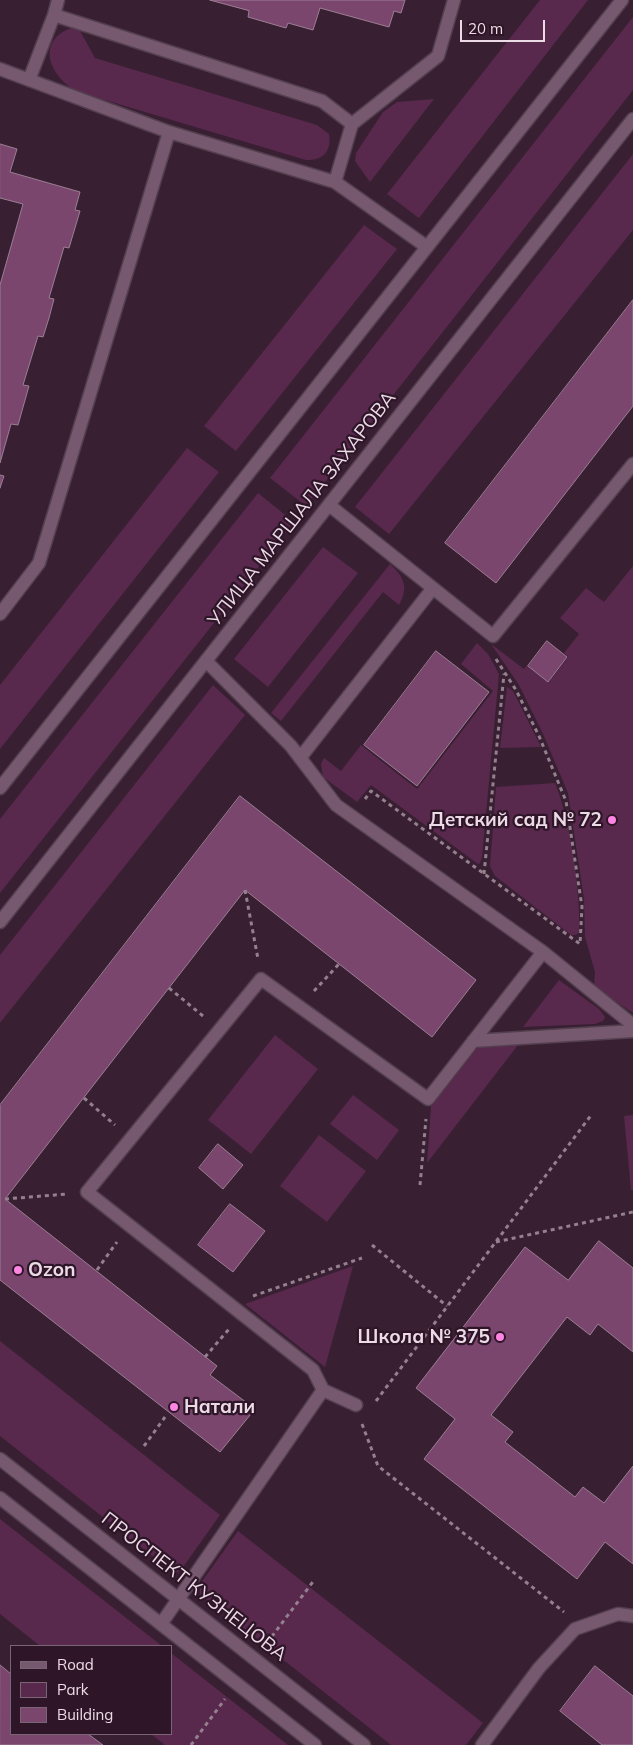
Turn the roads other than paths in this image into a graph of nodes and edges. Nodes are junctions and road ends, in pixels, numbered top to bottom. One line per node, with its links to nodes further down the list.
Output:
1 (58, 0): 4 (street)
2 (454, 0): 8 (street)
3 (622, 0): 11 (street)
4 (54, 15): 6 (street); 8 (street)
5 (0, 69): 6 (street)
6 (29, 80): 9 (street)
7 (633, 120): 13 (street, УЛИЦА МАРШАЛА ЗАХАРОВА)
8 (352, 124): 10 (street)
9 (169, 132): 10 (street); 15 (street)
10 (335, 182): 11 (street)
11 (427, 247): 18 (street)
12 (633, 464): 14 (street)
13 (329, 505): 14 (street); 16 (street, УЛИЦА МАРШАЛА ЗАХАРОВА)
14 (433, 588): 17 (street)
15 (0, 614)
16 (206, 661): 17 (street); 19 (street, УЛИЦА МАРШАЛА ЗАХАРОВА)
17 (300, 758): 20 (street)
18 (0, 788)
19 (0, 922)
20 (543, 952): 21 (street); 23 (street)
21 (633, 1025)
22 (633, 1031): 23 (street)
23 (473, 1041): 24 (street)
24 (323, 1390): 25 (street); 28 (street)
25 (356, 1404)
26 (0, 1459): 28 (street, ПРОСПЕКТ КУЗНЕЦОВА)
27 (0, 1498): 30 (street)
28 (179, 1599): 30 (street); 32 (street, ПРОСПЕКТ КУЗНЕЦОВА)
29 (633, 1616): 33 (street)
30 (161, 1624): 31 (street)
31 (315, 1745)
32 (364, 1745)
33 (482, 1745)

